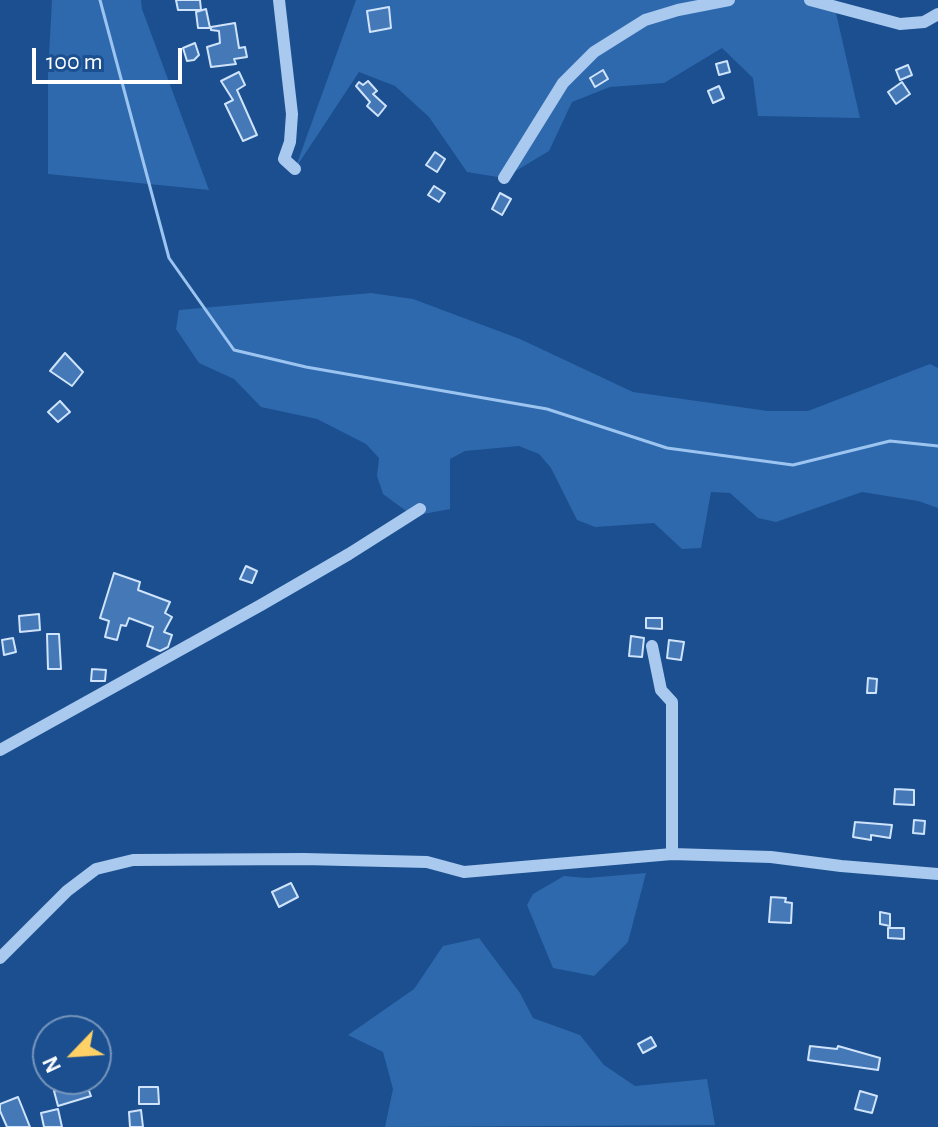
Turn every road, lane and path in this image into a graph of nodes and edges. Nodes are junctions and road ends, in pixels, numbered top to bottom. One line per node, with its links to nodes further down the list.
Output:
1 (279, 0): 5 (street)
2 (729, 0): 6 (street)
3 (810, 0): 4 (street)
4 (938, 14)
5 (295, 169)
6 (504, 178)
7 (420, 509): 9 (street)
8 (652, 646): 10 (street)
9 (0, 750)
10 (672, 854): 11 (street); 12 (street)
11 (938, 874)
12 (0, 958)

